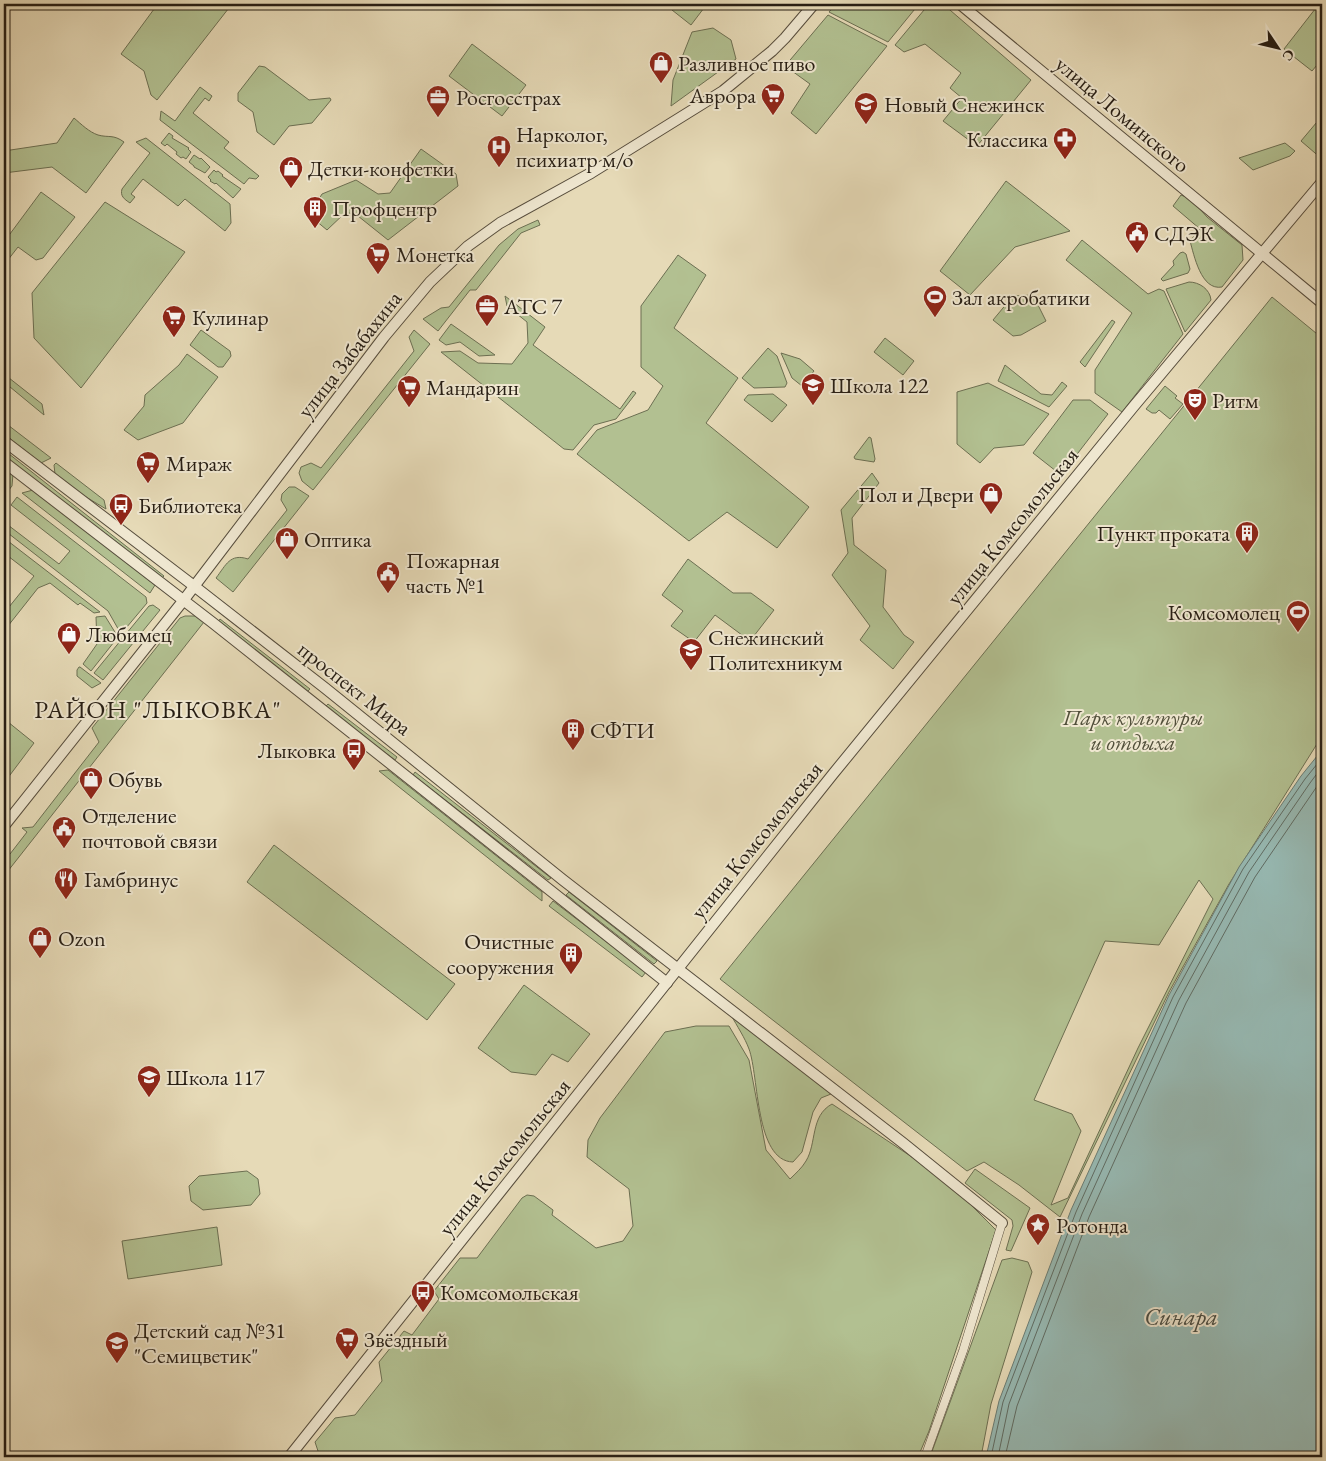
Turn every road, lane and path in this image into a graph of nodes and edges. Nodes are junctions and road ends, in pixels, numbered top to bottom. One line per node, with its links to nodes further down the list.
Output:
1 (814, 4): 8 (street, улица Забабахина)
2 (960, 4): 4 (street, улица Ломинского)
3 (1322, 182): 4 (street, улица Комсомольская)
4 (1262, 254): 5 (street, улица Ломинского); 17 (street, улица Комсомольская)
5 (1322, 303)
6 (4, 441): 8 (street, проспект Мира)
7 (4, 462): 9 (street, проспект Мира)
8 (194, 586): 9 (street, улица Забабахина); 10 (street, проспект Мира)
9 (183, 601): 11 (street, проспект Мира); 14 (street, улица Забабахина)
10 (325, 688): 11 (street); 12 (street, проспект Мира)
11 (314, 702): 13 (street, проспект Мира)
12 (415, 759): 13 (street); 15 (street, проспект Мира)
13 (403, 774): 16 (street, проспект Мира)
14 (4, 826)
15 (563, 880): 16 (street); 17 (street, проспект Мира)
16 (554, 893): 18 (street, проспект Мира)
17 (678, 970): 18 (street, улица Комсомольская); 19 (street, проспект Мира)
18 (667, 983): 20 (street, улица Комсомольская)
19 (1002, 1223): 21 (street)
20 (289, 1457)
21 (925, 1457)

